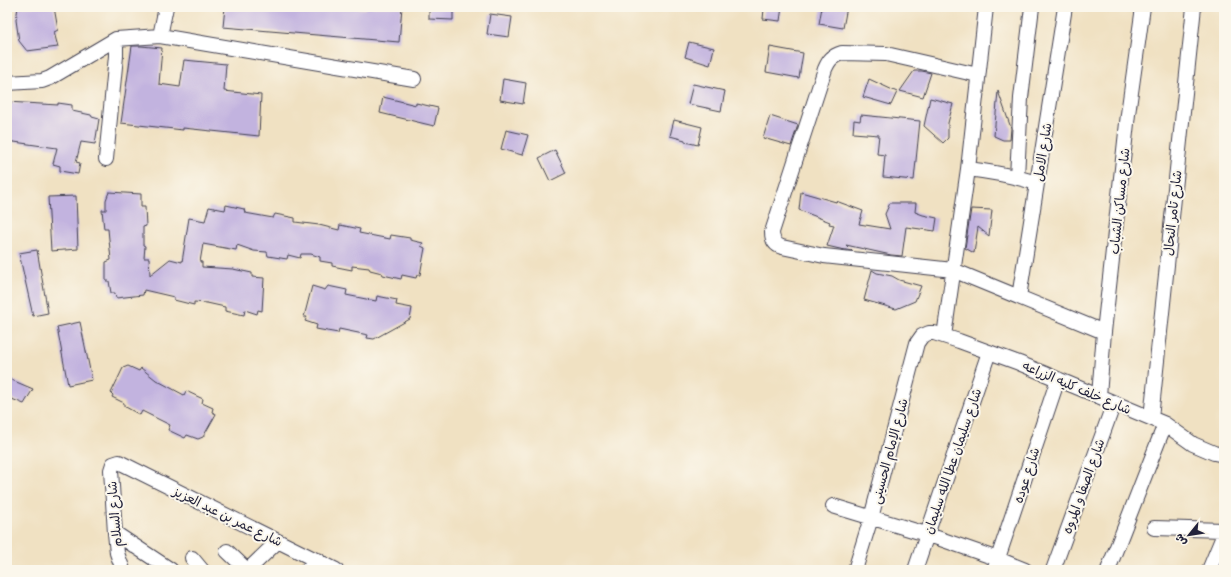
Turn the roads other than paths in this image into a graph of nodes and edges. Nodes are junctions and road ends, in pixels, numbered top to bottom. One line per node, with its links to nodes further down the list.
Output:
1 (166, 7): 7 (street)
2 (986, 7): 9 (street)
3 (1032, 7): 14 (street)
4 (1065, 7): 15 (street, شارع الامل)
5 (1143, 7): 18 (street, شارع مساكن الشباب)
6 (1194, 7): 25 (street, شارع تامر النحال)
7 (160, 36): 8 (street); 10 (street)
8 (116, 39): 11 (street); 12 (street)
9 (978, 75): 13 (street); 16 (street)
10 (414, 78)
11 (7, 83)
12 (106, 159)
13 (968, 169): 14 (street); 16 (street)
14 (1017, 177): 15 (street)
15 (1037, 183): 17 (street, شارع الامل)
16 (953, 270): 17 (street); 20 (street)
17 (1019, 297): 18 (street)
18 (1104, 332): 23 (street, شارع مساكن الشباب)
19 (925, 334): 20 (street, شارع خلف كليه الزراعه); 30 (street, شارع الإمام الحسينى)
20 (944, 336): 21 (street, شارع خلف كليه الزراعه)
21 (989, 352): 22 (street, شارع خلف كليه الزراعه); 34 (street, شارع سليمان عطا الله سليمان)
22 (1058, 379): 23 (street, شارع خلف كليه الزراعه); 40 (street, شارع عوده)
23 (1099, 396): 24 (street, شارع خلف كليه الزراعه)
24 (1114, 402): 25 (street, شارع خلف كليه الزراعه); 50 (street, شارع الصفا و المروه)
25 (1151, 418): 26 (street, شارع خلف كليه الزراعه)
26 (1165, 424): 27 (street, شارع خلف كليه الزراعه); 51 (street)
27 (1224, 455)
28 (119, 462): 33 (street, شارع السلام); 36 (street, شارع عمر بن عبد العزيز)
29 (834, 506): 30 (street)
30 (871, 518): 34 (street); 47 (street, شارع الإمام الحسينى)
31 (1154, 528): 32 (street)
32 (1224, 530)
33 (115, 533): 41 (street, شارع السلام); 42 (street)
34 (926, 534): 40 (street); 48 (street, شارع سليمان عطا الله سليمان)
35 (1224, 534): 52 (street)
36 (278, 541): 39 (street, شارع عمر بن عبد العزيز); 44 (street)
37 (227, 551): 44 (street)
38 (192, 558): 43 (street)
39 (318, 560): 45 (street); 46 (street, شارع عمر بن عبد العزيز)
40 (996, 565): 49 (street)
41 (123, 570)
42 (171, 570)
43 (202, 570)
44 (247, 570)
45 (307, 570)
46 (336, 570)
47 (855, 570)
48 (915, 570)
49 (1025, 570)
50 (1053, 570)
51 (1108, 570)
52 (1209, 570)

